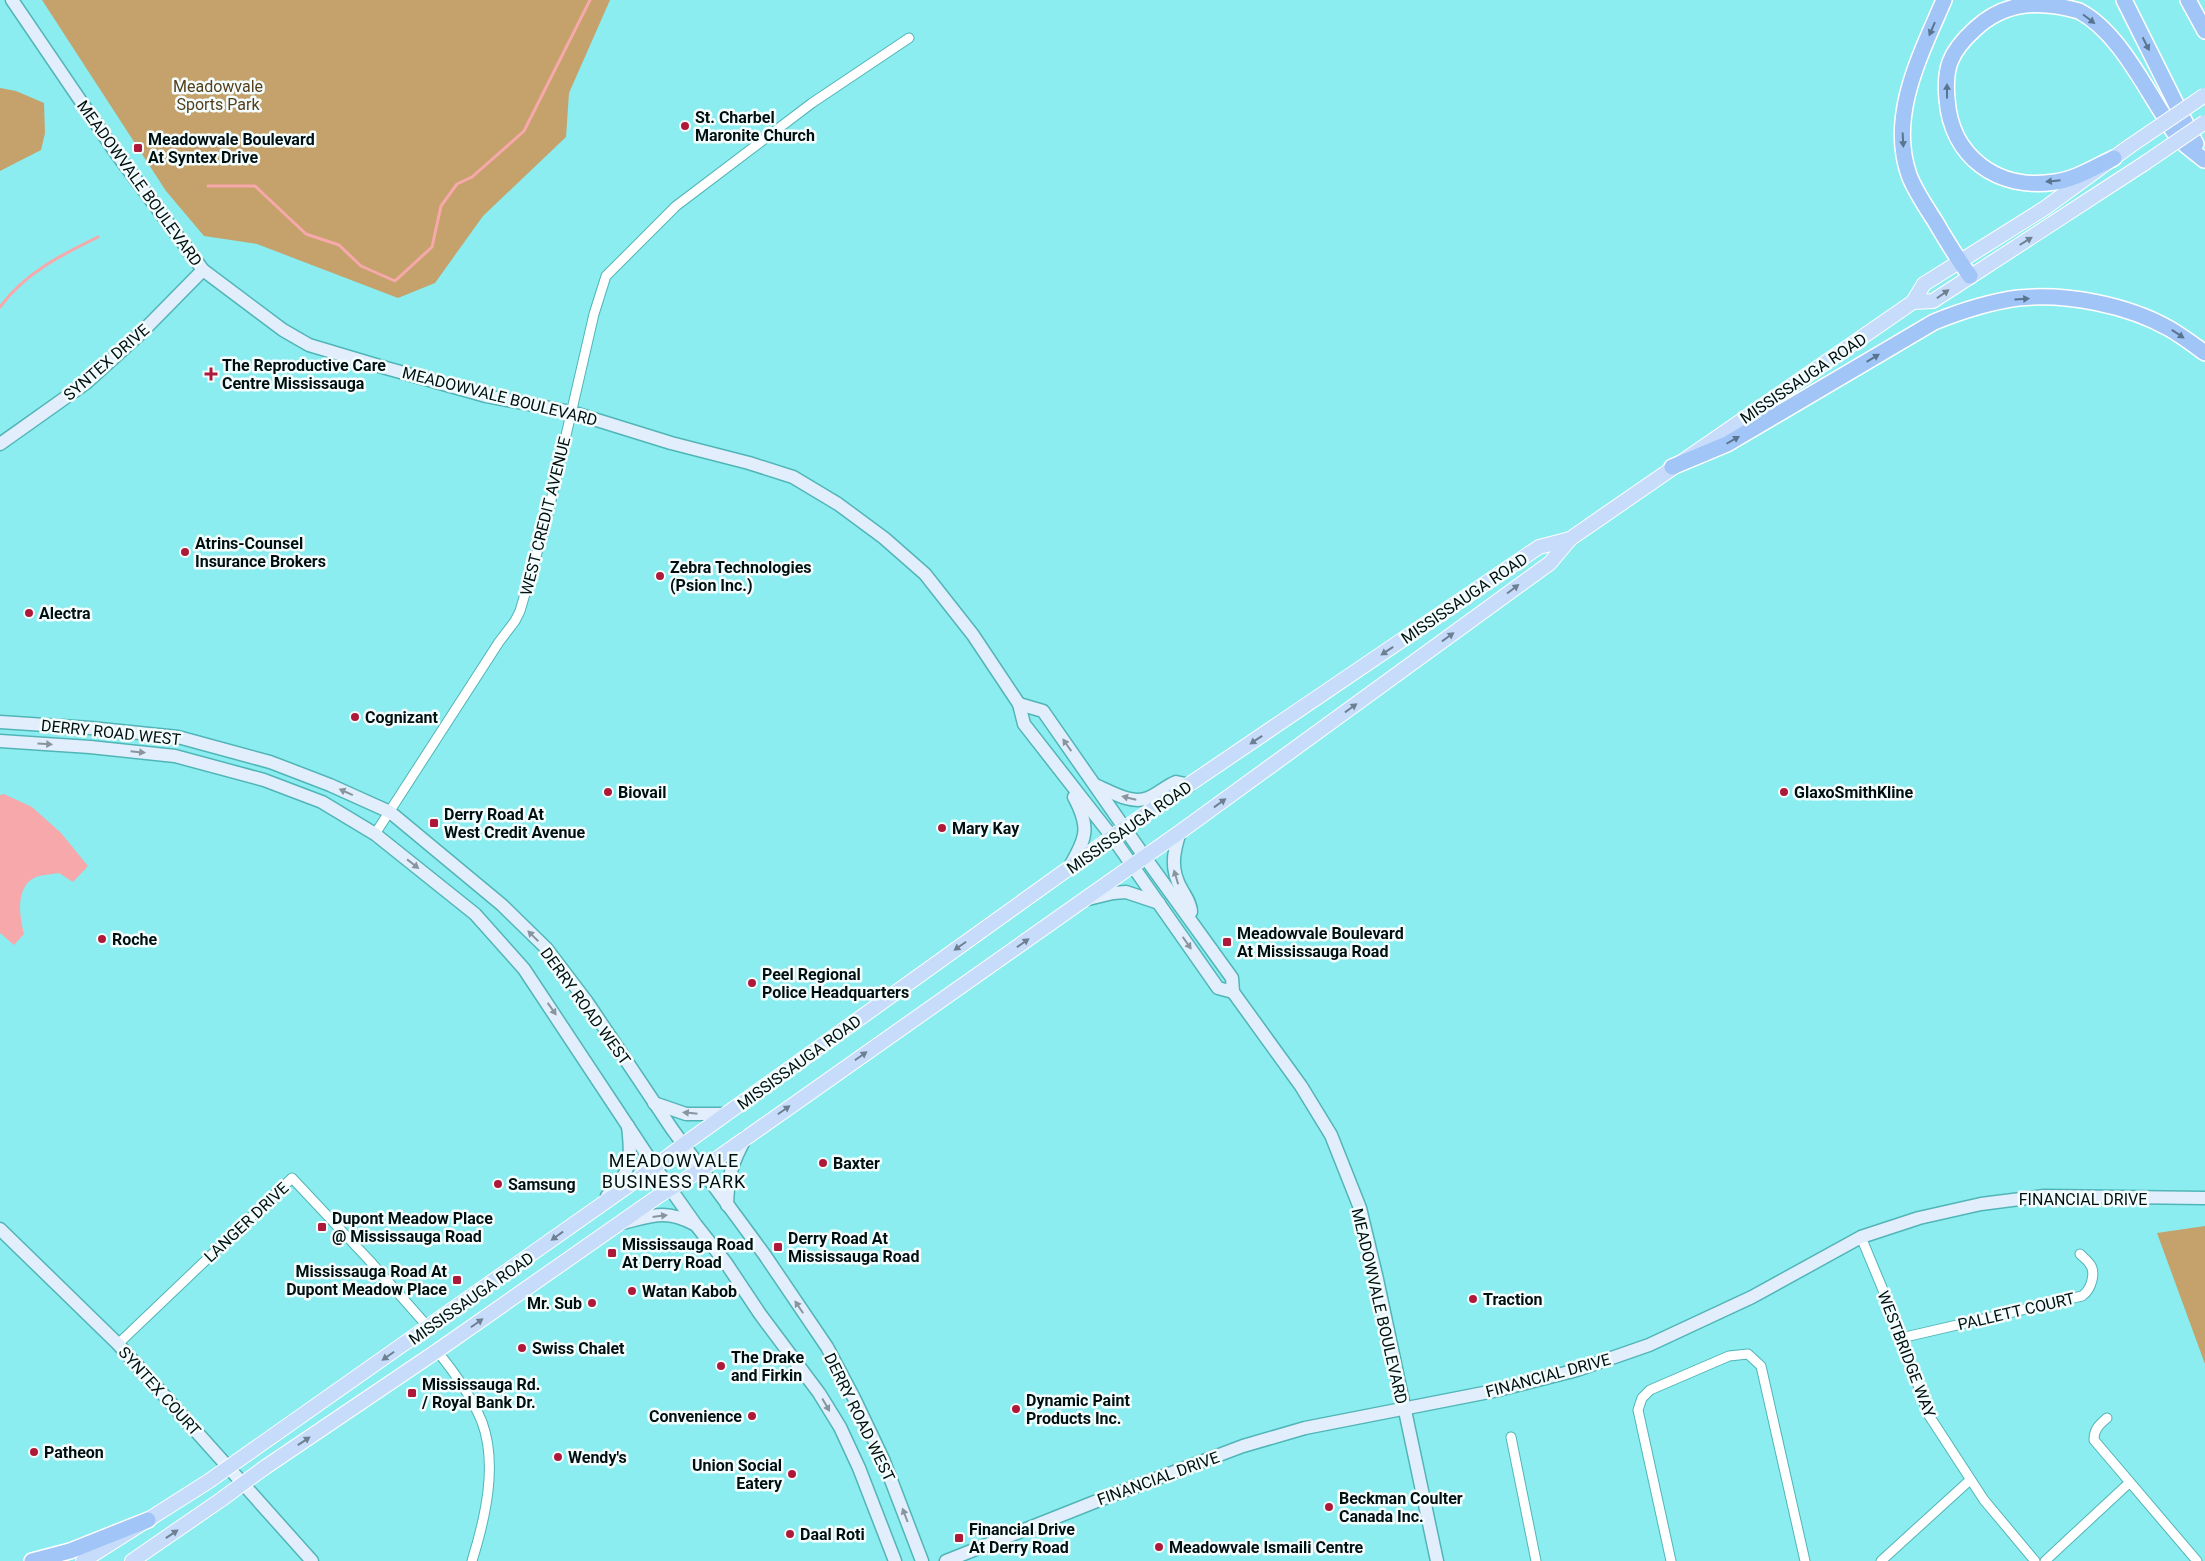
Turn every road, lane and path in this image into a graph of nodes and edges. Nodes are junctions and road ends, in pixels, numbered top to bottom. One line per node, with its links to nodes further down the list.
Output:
1 (12, 0): 12 (main road, MEADOWVALE BOULEVARD)
2 (1944, 0): 11 (highway, one-way to 11)
3 (2124, 0): 10 (highway, one-way to 10)
4 (2188, 0): 5 (highway)
5 (2205, 31)
6 (909, 38): 16 (street, WEST CREDIT AVENUE)
7 (2205, 95): 9 (main road, MISSISSAUGA ROAD, bridge)
8 (2205, 122): 13 (main road, MISSISSAUGA ROAD, one-way to 8, bridge)
9 (2114, 158): 10 (highway, one-way to 10); 11 (main road, MISSISSAUGA ROAD)
10 (2205, 161)
11 (1959, 261): 13 (highway); 14 (main road, MISSISSAUGA ROAD)
12 (203, 270): 16 (main road, MEADOWVALE BOULEVARD); 17 (main road, SYNTEX DRIVE)
13 (1970, 276): 14 (main road, MISSISSAUGA ROAD, one-way to 13)
14 (1913, 302): 18 (main road, MISSISSAUGA ROAD)
15 (2205, 352): 18 (highway, one-way to 15)
16 (571, 412): 20 (main road, MEADOWVALE BOULEVARD); 26 (street, WEST CREDIT AVENUE)
17 (0, 444)
18 (1672, 467): 19 (main road, MISSISSAUGA ROAD)
19 (1570, 539): 25 (main road, MISSISSAUGA ROAD, one-way to 25); 28 (main road, MISSISSAUGA ROAD, one-way to 19)
20 (1019, 704): 23 (main road, MEADOWVALE BOULEVARD); 24 (main road, MEADOWVALE BOULEVARD, one-way to 20)
21 (0, 722): 26 (main road, DERRY ROAD WEST, one-way to 21)
22 (0, 741): 29 (main road, DERRY ROAD WEST, one-way to 29)
23 (1072, 785): 30 (main road, MEADOWVALE BOULEVARD); 33 (main road)
24 (1095, 785): 25 (main road, one-way to 24); 27 (main road, MEADOWVALE BOULEVARD)
25 (1190, 785): 27 (main road, MISSISSAUGA ROAD)
26 (390, 812): 29 (street, WEST CREDIT AVENUE); 38 (main road, DERRY ROAD WEST, one-way to 26)
27 (1126, 828): 30 (main road, MISSISSAUGA ROAD); 31 (main road, MEADOWVALE BOULEVARD)
28 (1180, 832): 31 (main road, MISSISSAUGA ROAD); 36 (main road, one-way to 28)
29 (375, 834): 40 (main road, DERRY ROAD WEST, one-way to 40)
30 (1113, 838): 32 (main road, MEADOWVALE BOULEVARD); 33 (main road, MISSISSAUGA ROAD)
31 (1144, 856): 32 (main road, MISSISSAUGA ROAD); 36 (main road, MEADOWVALE BOULEVARD)
32 (1132, 865): 34 (main road, MISSISSAUGA ROAD); 35 (main road, MEADOWVALE BOULEVARD)
33 (1069, 869): 39 (main road, MISSISSAUGA ROAD, one-way to 39)
34 (1084, 900): 35 (main road); 41 (main road, MISSISSAUGA ROAD, one-way to 34)
35 (1159, 903): 37 (main road, MEADOWVALE BOULEVARD, one-way to 37)
36 (1191, 920): 37 (main road, MEADOWVALE BOULEVARD)
37 (1233, 992): 58 (main road, MEADOWVALE BOULEVARD)
38 (654, 1102): 39 (main road, one-way to 38); 42 (main road, DERRY ROAD WEST)
39 (727, 1114): 42 (main road, MISSISSAUGA ROAD)
40 (628, 1124): 43 (main road, DERRY ROAD WEST); 48 (main road)
41 (747, 1136): 44 (main road, MISSISSAUGA ROAD); 47 (main road)
42 (683, 1144): 43 (main road, MISSISSAUGA ROAD); 44 (main road, DERRY ROAD WEST)
43 (655, 1167): 45 (main road, DERRY ROAD WEST); 48 (main road, MISSISSAUGA ROAD)
44 (702, 1170): 45 (main road, MISSISSAUGA ROAD); 47 (main road, DERRY ROAD WEST)
45 (671, 1188): 49 (main road, MISSISSAUGA ROAD); 50 (main road, DERRY ROAD WEST)
46 (2205, 1198): 52 (main road, FINANCIAL DRIVE)
47 (727, 1205): 70 (main road, DERRY ROAD WEST, one-way to 47)
48 (593, 1211): 54 (main road, MISSISSAUGA ROAD, one-way to 54)
49 (622, 1223): 50 (main road, one-way to 50); 57 (main road, MISSISSAUGA ROAD, one-way to 49)
50 (696, 1225): 69 (main road, DERRY ROAD WEST, one-way to 69)
51 (0, 1229): 56 (main road, SYNTEX COURT)
52 (1861, 1237): 55 (street, WESTBRIDGE WAY); 58 (main road, FINANCIAL DRIVE)
53 (2080, 1254): 55 (street, PALLETT COURT)
54 (428, 1328): 56 (street, LANGER DRIVE); 63 (main road, MISSISSAUGA ROAD, one-way to 63, bridge)
55 (1901, 1338): 61 (street, WESTBRIDGE WAY)
56 (118, 1344): 67 (main road, SYNTEX COURT)
57 (437, 1351): 66 (main road, MISSISSAUGA ROAD, one-way to 57, bridge); 68 (street)
58 (1403, 1408): 71 (main road, FINANCIAL DRIVE); 72 (main road, MEADOWVALE BOULEVARD)
59 (2107, 1418): 62 (street)
60 (1511, 1437): 73 (street)
61 (1970, 1480): 76 (street); 77 (street, WESTBRIDGE WAY)
62 (2129, 1482): 78 (street); 79 (street)
63 (148, 1520): 64 (highway); 65 (main road, MISSISSAUGA ROAD)
64 (32, 1561)
65 (83, 1561)
66 (132, 1561)
67 (312, 1561)
68 (472, 1561)
69 (894, 1561)
70 (922, 1561)
71 (946, 1561)
72 (1437, 1561)
73 (1536, 1561)
74 (1672, 1561): 75 (street)
75 (1805, 1561)
76 (1881, 1561)
77 (2035, 1561)
78 (2045, 1561)
79 (2197, 1561)

